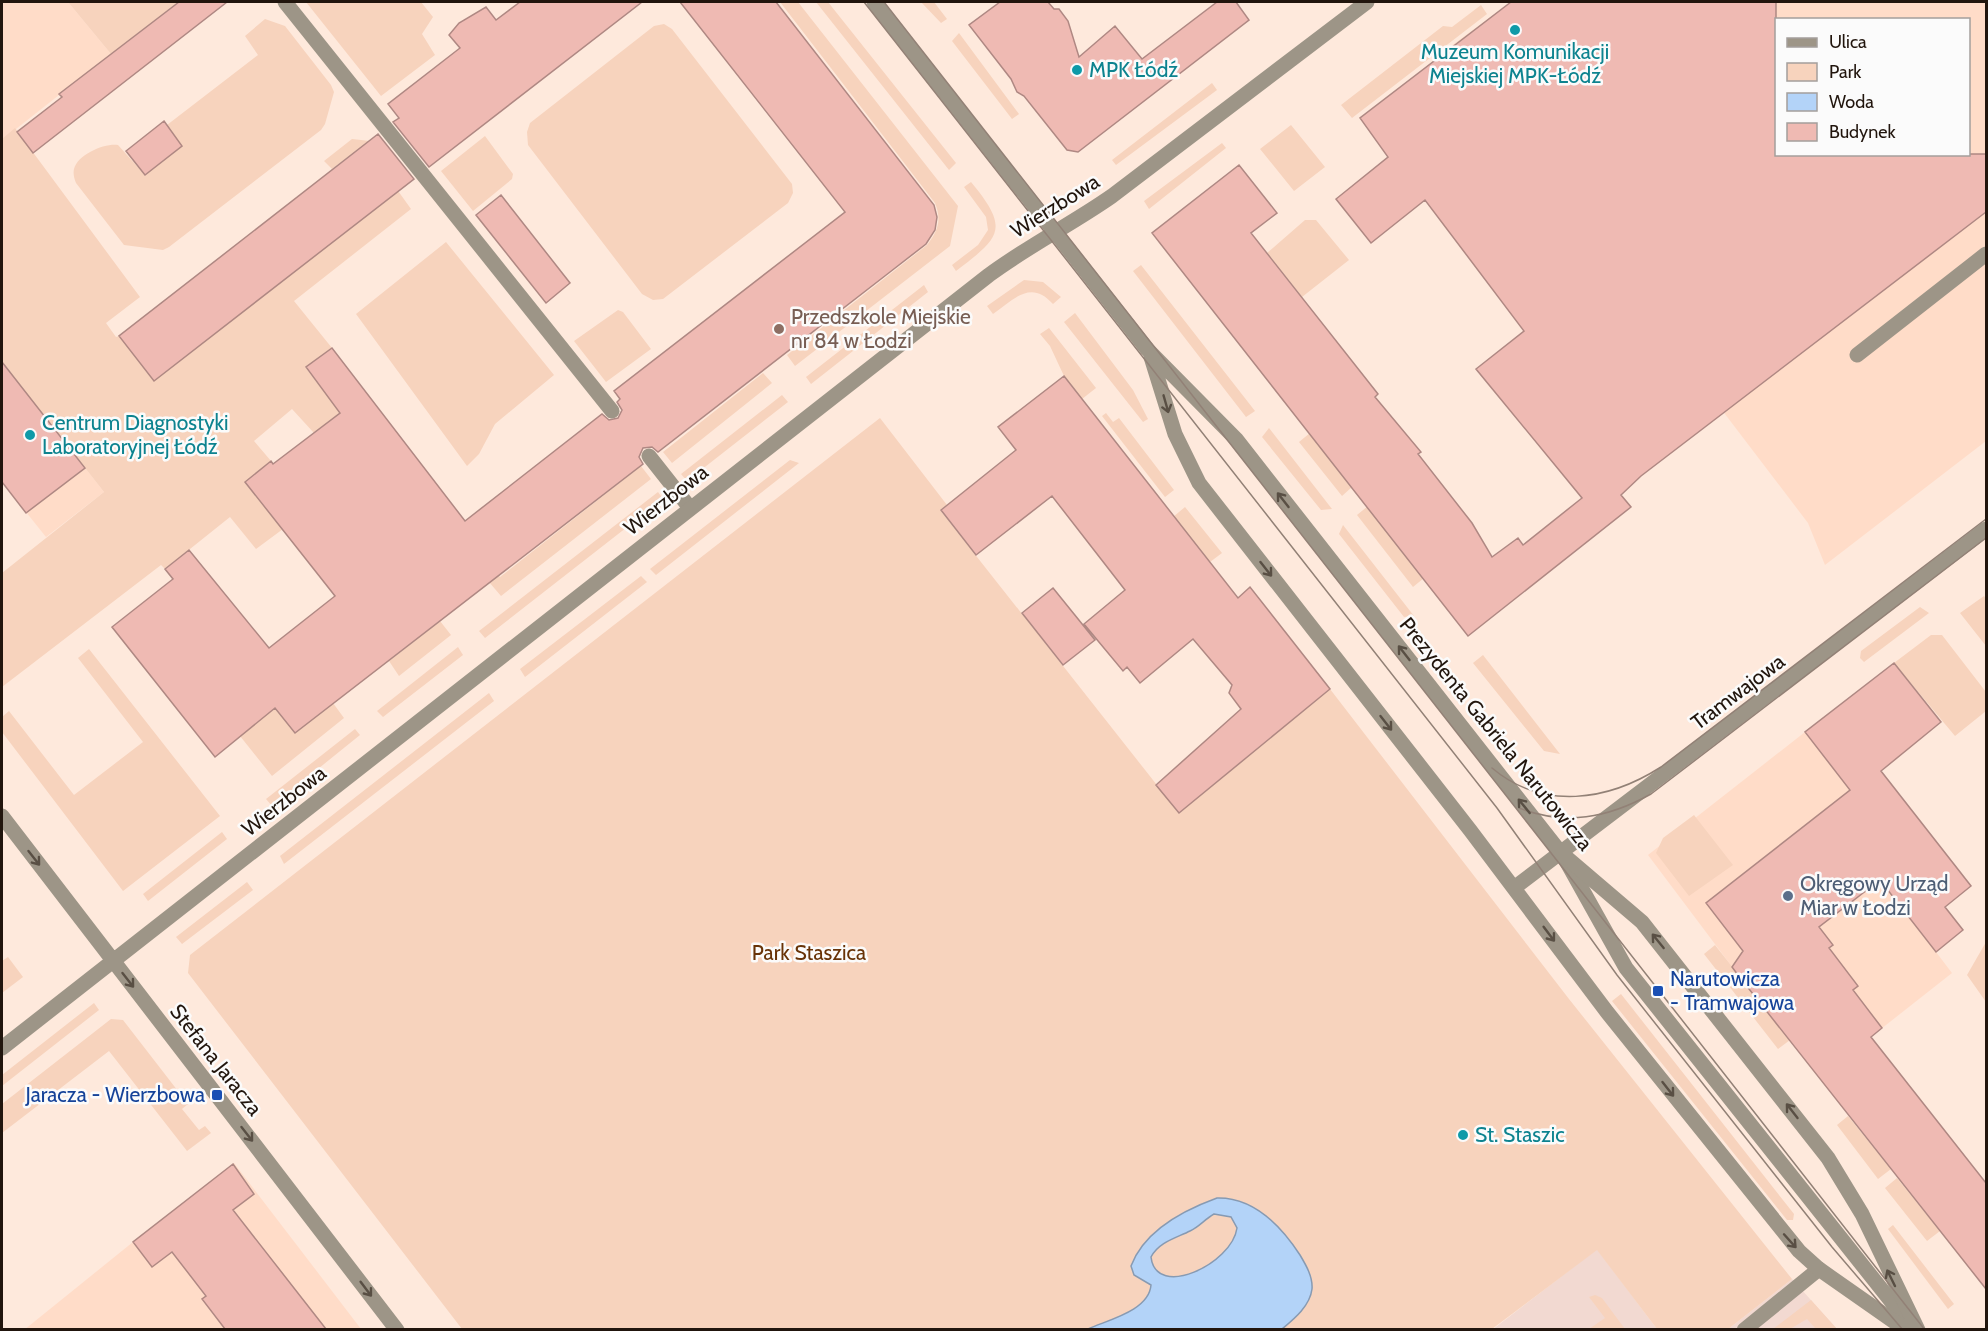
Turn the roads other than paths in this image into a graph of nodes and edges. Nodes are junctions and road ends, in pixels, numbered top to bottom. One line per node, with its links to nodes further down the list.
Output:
1 (285, 2): 8 (street)
2 (874, 2): 4 (street, Prezydenta Gabriela Narutowicza)
3 (1367, 2): 4 (street, Wierzbowa)
4 (1054, 232): 6 (street, Prezydenta Gabriela Narutowicza); 10 (street, Wierzbowa)
5 (1986, 254): 7 (street)
6 (1147, 349): 13 (street, Prezydenta Gabriela Narutowicza, one-way to 6); 14 (street, Prezydenta Gabriela Narutowicza, one-way to 14)
7 (1857, 355)
8 (612, 411)
9 (649, 456): 10 (street)
10 (690, 508): 15 (street, Wierzbowa)
11 (1986, 529): 13 (street, Tramwajowa)
12 (2, 816): 15 (street, Stefana Jaracza, one-way to 15)
13 (1560, 852): 14 (street, Tramwajowa); 21 (street); 22 (street, Prezydenta Gabriela Narutowicza, one-way to 13)
14 (1514, 888): 17 (street, Prezydenta Gabriela Narutowicza, one-way to 17)
15 (112, 960): 16 (street, Wierzbowa); 18 (street, Stefana Jaracza, one-way to 18)
16 (2, 1048)
17 (1820, 1269): 19 (street); 20 (street, Prezydenta Gabriela Narutowicza)
18 (397, 1329)
19 (1744, 1329)
20 (1906, 1329)
21 (1914, 1329)
22 (1918, 1329)

